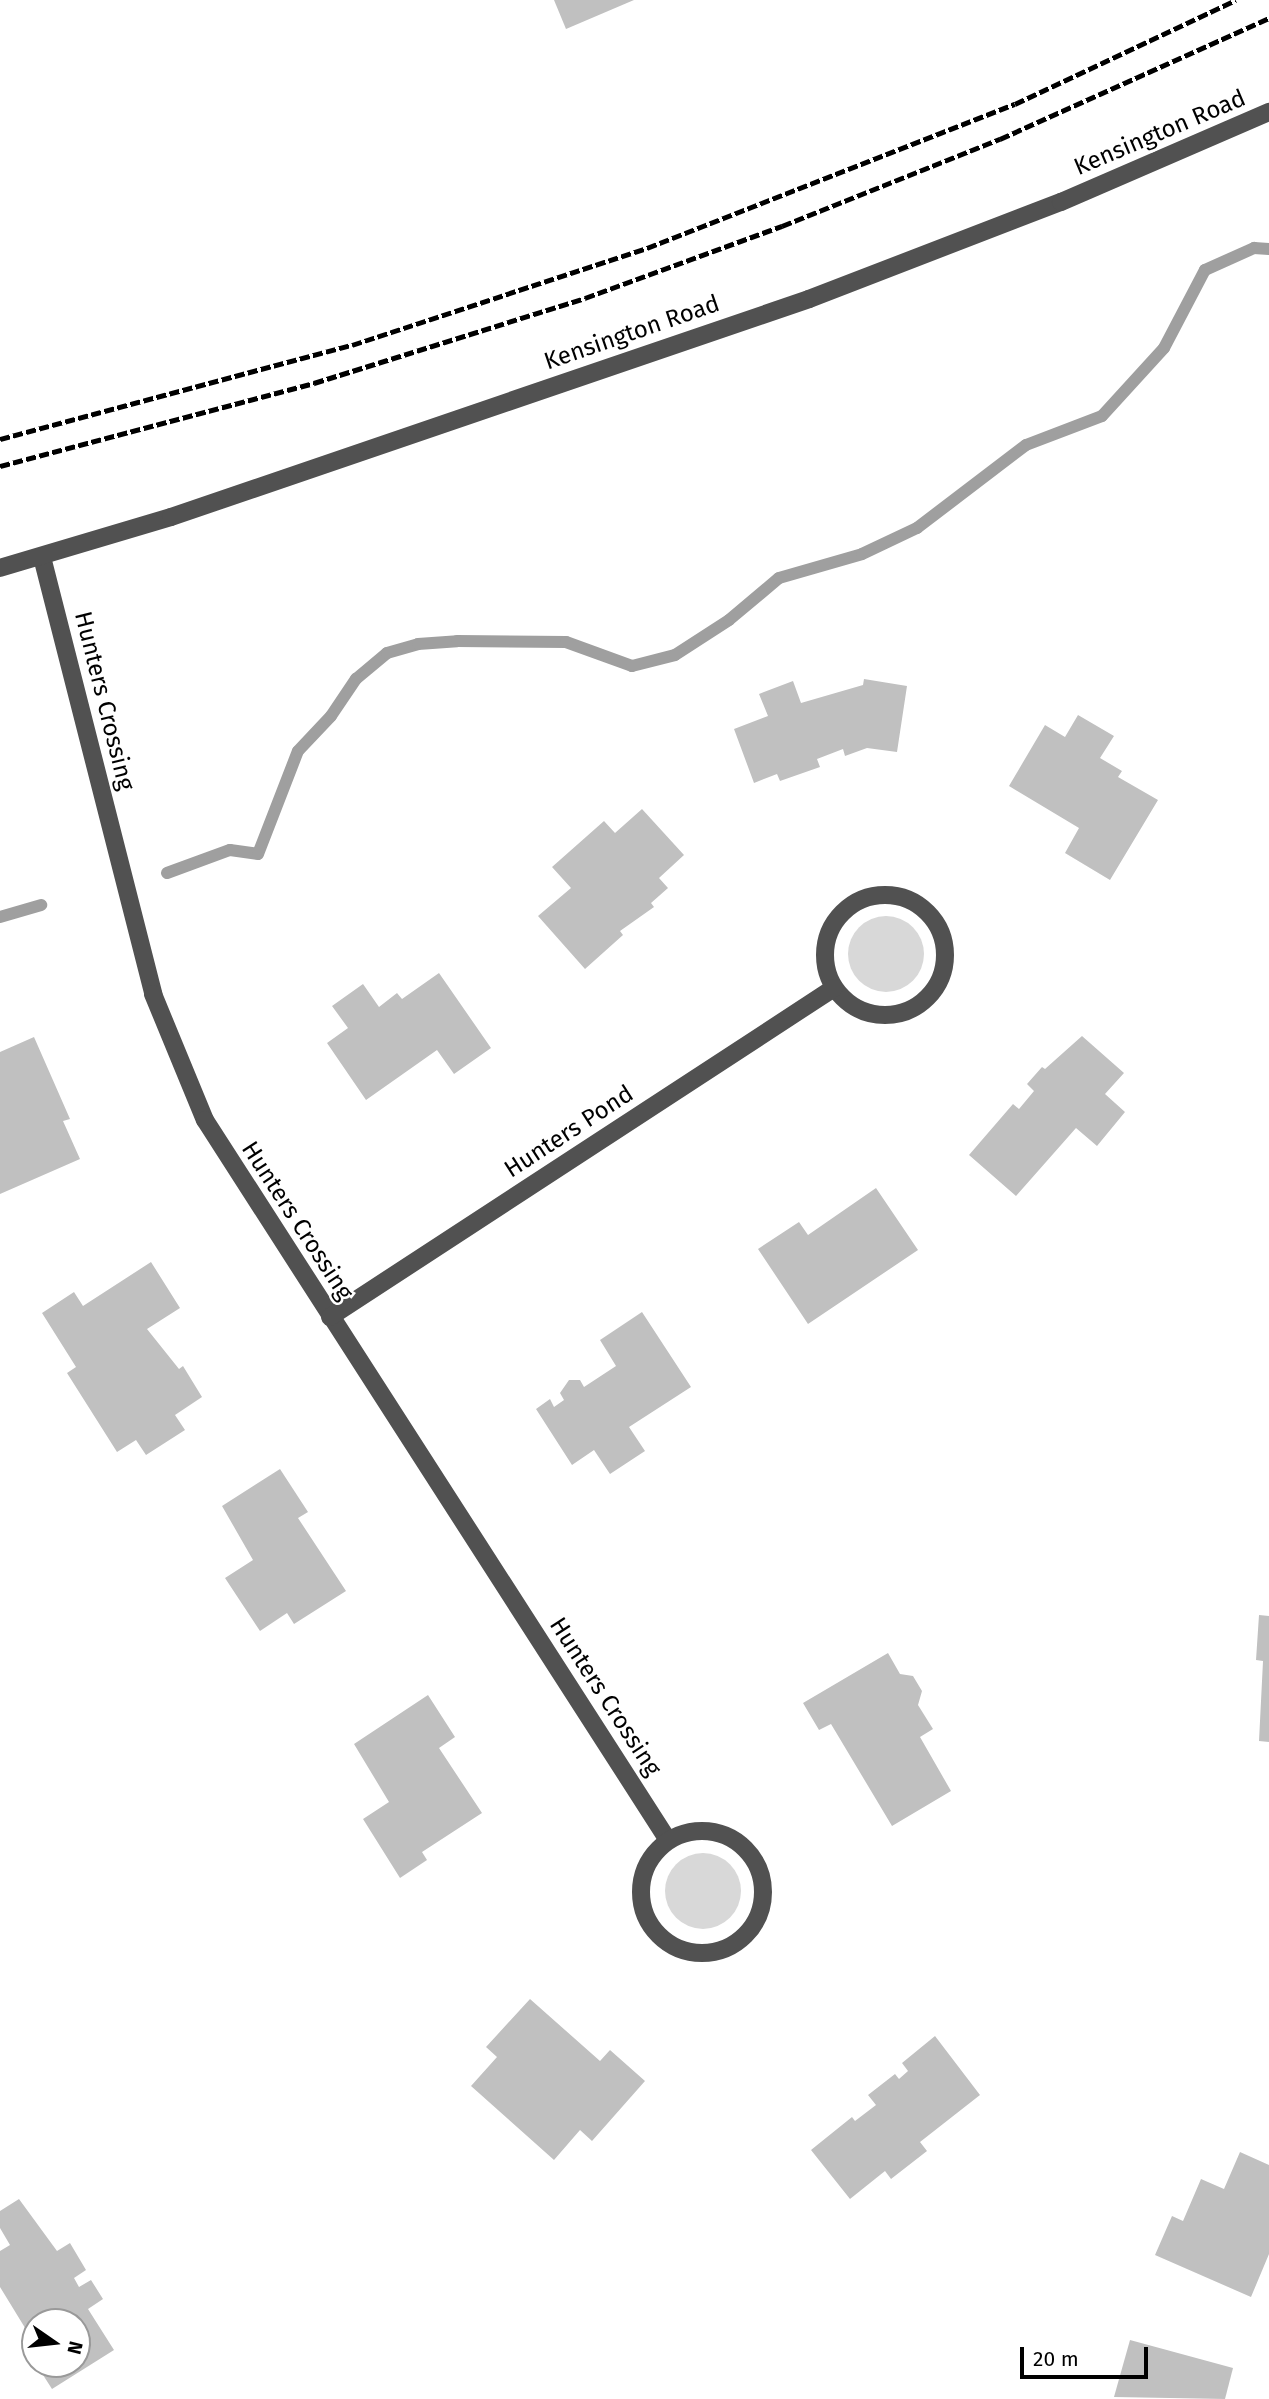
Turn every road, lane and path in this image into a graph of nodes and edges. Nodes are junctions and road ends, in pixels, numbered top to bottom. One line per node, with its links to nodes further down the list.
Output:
1 (1269, 112): 2 (street, Kensington Road)
2 (42, 557): 3 (street, Kensington Road); 5 (street, Hunters Crossing)
3 (0, 568)
4 (834, 988): 4 (street); 5 (street, Hunters Pond)
5 (330, 1317): 6 (street, Hunters Crossing)
6 (668, 1840): 6 (street)

